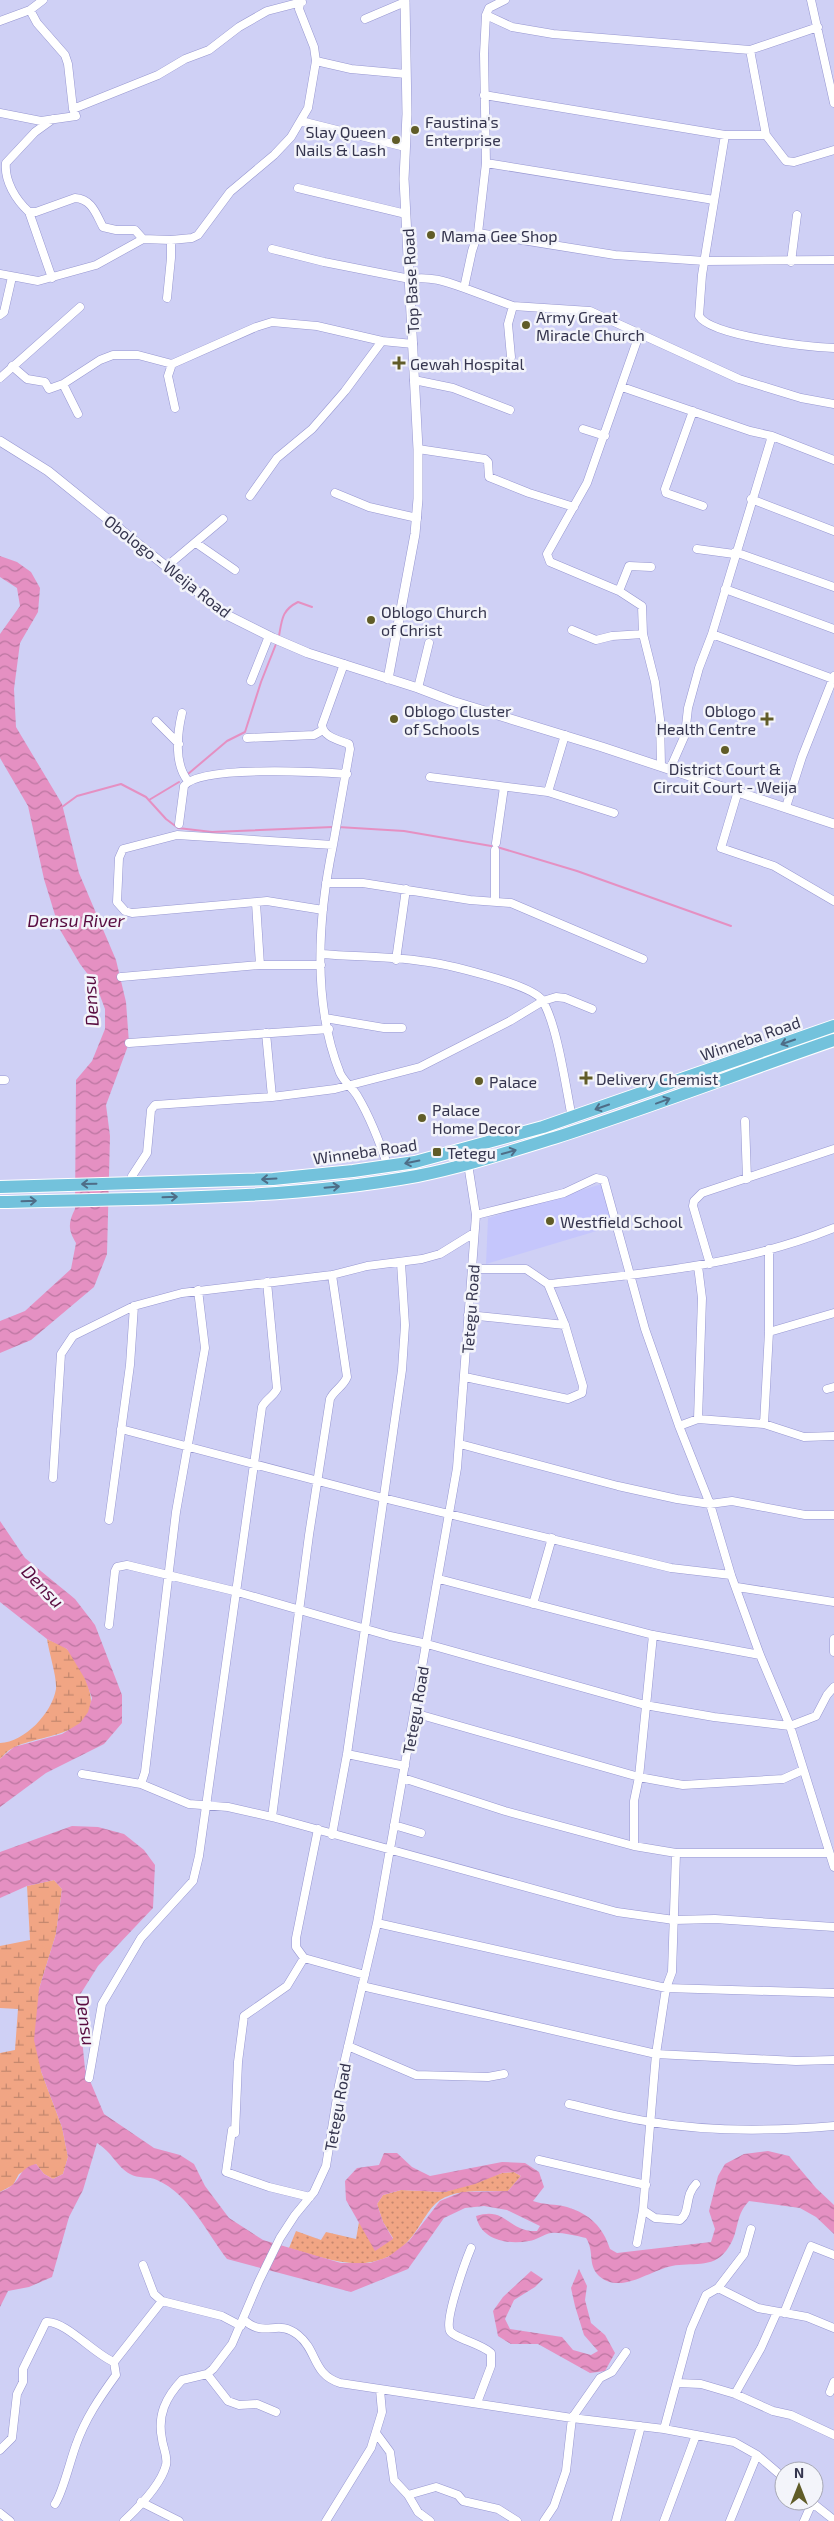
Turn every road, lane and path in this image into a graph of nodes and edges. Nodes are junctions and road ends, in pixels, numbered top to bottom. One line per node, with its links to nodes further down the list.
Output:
1 (42, 0): 6 (street)
2 (505, 0): 7 (street)
3 (811, 0): 10 (street)
4 (405, 1): 8 (street); 13 (street, Top Base Road)
5 (302, 2): 12 (street); 16 (street)
6 (30, 10): 9 (street); 16 (street)
7 (486, 15): 11 (street); 14 (street)
8 (365, 19)
9 (0, 20)
10 (818, 27): 11 (street); 15 (street)
11 (750, 50): 20 (street)
12 (316, 61): 13 (street); 19 (street)
13 (406, 74): 22 (street, Top Base Road)
14 (484, 94): 21 (street); 24 (street)
15 (834, 103)
16 (73, 109): 18 (street)
17 (0, 113): 18 (street)
18 (52, 119): 27 (street)
19 (301, 121): 22 (street); 32 (street)
20 (766, 134): 21 (street); 23 (street)
21 (726, 135): 26 (street)
22 (405, 147): 28 (street, Top Base Road)
23 (834, 150)
24 (486, 163): 26 (street); 30 (street)
25 (298, 188): 28 (street)
26 (714, 200): 35 (street)
27 (29, 212): 31 (street); 39 (street)
28 (406, 214): 40 (street, Top Base Road)
29 (797, 215): 36 (street)
30 (478, 233): 35 (street); 41 (street)
31 (142, 238): 32 (street); 39 (street)
32 (171, 240): 42 (street)
33 (272, 248): 40 (street)
34 (834, 260): 36 (street)
35 (705, 261): 36 (street); 49 (street)
36 (791, 262)
37 (0, 274): 38 (street)
38 (12, 277): 39 (street); 45 (street)
39 (52, 278)
40 (410, 279): 41 (street); 48 (street, Top Base Road)
41 (464, 288): 43 (street)
42 (167, 298)
43 (512, 306): 46 (street); 50 (street)
44 (80, 307): 52 (street)
45 (0, 315)
46 (639, 335): 56 (street); 57 (street)
47 (382, 341): 48 (street); 51 (street); 69 (street)
48 (413, 344): 54 (street, Top Base Road)
49 (834, 348)
50 (511, 357)
51 (172, 364): 55 (street); 58 (street)
52 (12, 366): 53 (street); 55 (street)
53 (0, 378)
54 (414, 380): 59 (street); 66 (street, Top Base Road)
55 (63, 384): 61 (street)
56 (622, 388): 60 (street); 63 (street)
57 (834, 404)
58 (175, 408)
59 (510, 410)
60 (693, 411): 64 (street); 71 (street)
61 (78, 414)
62 (583, 429): 63 (street)
63 (605, 436): 72 (street)
64 (772, 436): 67 (street); 70 (street)
65 (0, 441): 79 (street, Obologo - Weija Road)
66 (418, 449): 72 (street); 73 (street, Top Base Road)
67 (834, 460)
68 (335, 493): 73 (street)
69 (250, 496)
70 (751, 499): 75 (street); 78 (street)
71 (703, 506)
72 (574, 507): 84 (street)
73 (417, 518): 93 (street, Top Base Road)
74 (223, 519): 76 (street)
75 (834, 531)
76 (196, 543): 79 (street); 81 (street)
77 (696, 549): 78 (street)
78 (735, 553): 82 (street); 83 (street)
79 (166, 567): 89 (street, Obologo - Weija Road)
80 (651, 567): 84 (street)
81 (235, 570)
82 (834, 587)
83 (725, 590): 86 (street); 88 (street)
84 (619, 591): 87 (street)
85 (572, 630): 87 (street)
86 (834, 630)
87 (643, 634): 102 (street)
88 (712, 634): 92 (street); 102 (street)
89 (269, 636): 91 (street, Obologo - Weija Road); 94 (street)
90 (429, 643): 95 (street)
91 (344, 664): 93 (street, Obologo - Weija Road); 98 (street)
92 (834, 678): 109 (street)
93 (388, 679): 95 (street, Obologo - Weija Road)
94 (251, 681)
95 (418, 688): 99 (street, Obologo - Weija Road)
96 (182, 713): 101 (street)
97 (156, 721): 101 (street)
98 (323, 730): 100 (street); 103 (street)
99 (565, 735): 102 (street, Obologo - Weija Road); 108 (street)
100 (247, 738)
101 (179, 744): 105 (street)
102 (665, 768): 107 (street, Obologo - Weija Road)
103 (346, 774): 105 (street); 113 (street)
104 (430, 777): 106 (street)
105 (188, 781): 111 (street)
106 (504, 787): 108 (street); 116 (street)
107 (738, 791): 109 (street, Obologo - Weija Road); 117 (street)
108 (548, 792): 110 (street)
109 (786, 807): 112 (street, Obologo - Weija Road)
110 (614, 812)
111 (179, 824)
112 (834, 824)
113 (333, 845): 114 (street); 118 (street)
114 (326, 883): 115 (street); 119 (street)
115 (406, 889): 116 (street); 122 (street)
116 (495, 901): 121 (street)
117 (834, 901)
118 (256, 902): 119 (street); 124 (street)
119 (323, 910): 120 (street)
120 (322, 954): 122 (street); 123 (street)
121 (643, 959)
122 (396, 960): 126 (street)
123 (321, 965): 124 (street); 128 (street)
124 (260, 966): 125 (street)
125 (120, 977)
126 (543, 1001): 127 (street); 135 (street); 137 (street)
127 (592, 1009)
128 (325, 1018): 130 (street); 131 (street)
129 (834, 1026): 137 (highway, Winneba Road, one-way to 137)
130 (402, 1028)
131 (329, 1029): 132 (street); 135 (street)
132 (266, 1033): 134 (street); 136 (street)
133 (834, 1040): 140 (highway, Winneba Road, one-way to 133)
134 (130, 1043)
135 (348, 1085): 136 (street); 141 (street)
136 (272, 1097): 142 (street)
137 (572, 1118): 141 (highway, Winneba Road, one-way to 141)
138 (745, 1121): 143 (street)
139 (834, 1149): 143 (street)
140 (468, 1164): 145 (highway, Winneba Road, one-way to 140); 146 (street, Tetegu Road)
141 (388, 1167): 144 (highway, Winneba Road, one-way to 144)
142 (132, 1176)
143 (747, 1180): 151 (street)
144 (0, 1187)
145 (0, 1202)
146 (476, 1215): 148 (street, Tetegu Road); 155 (street)
147 (834, 1228): 149 (street)
148 (474, 1233): 150 (street); 153 (street, Tetegu Road)
149 (769, 1249): 151 (street); 163 (street)
150 (401, 1263): 154 (street); 175 (street)
151 (710, 1264): 152 (street)
152 (698, 1266): 155 (street); 165 (street)
153 (473, 1269): 157 (street); 161 (street, Tetegu Road)
154 (332, 1274): 156 (street); 174 (street)
155 (630, 1276): 157 (street); 167 (street)
156 (267, 1282): 158 (street); 172 (street)
157 (548, 1284): 162 (street)
158 (198, 1290): 159 (street); 171 (street)
159 (134, 1306): 168 (street); 173 (street)
160 (834, 1314): 163 (street)
161 (468, 1315): 162 (street); 164 (street, Tetegu Road)
162 (565, 1325): 164 (street)
163 (769, 1332): 166 (street)
164 (465, 1377): 170 (street, Tetegu Road)
165 (698, 1419): 166 (street); 167 (street)
166 (764, 1424): 169 (street)
167 (678, 1426): 176 (street)
168 (121, 1429): 171 (street); 179 (street)
169 (834, 1436)
170 (460, 1444): 176 (street); 177 (street, Tetegu Road)
171 (189, 1445): 172 (street); 181 (street)
172 (254, 1464): 174 (street); 185 (street)
173 (53, 1478)
174 (317, 1479): 175 (street); 188 (street)
175 (383, 1498): 177 (street); 190 (street)
176 (710, 1504): 178 (street); 182 (street)
177 (450, 1512): 180 (street); 183 (street, Tetegu Road)
178 (834, 1515)
179 (109, 1520)
180 (552, 1538): 182 (street); 187 (street)
181 (170, 1574): 185 (street); 189 (street); 206 (street)
182 (731, 1575): 184 (street)
183 (439, 1579): 187 (street); 193 (street, Tetegu Road)
184 (737, 1587): 186 (street); 195 (street)
185 (234, 1591): 188 (street); 207 (street)
186 (834, 1602)
187 (533, 1604): 191 (street)
188 (300, 1609): 190 (street); 208 (street)
189 (109, 1625)
190 (365, 1629): 193 (street); 200 (street)
191 (653, 1635): 195 (street); 197 (street)
192 (834, 1639): 194 (street)
193 (426, 1644): 197 (street); 198 (street, Tetegu Road)
194 (834, 1652)
195 (760, 1655): 199 (street)
196 (834, 1687): 199 (street)
197 (644, 1705): 199 (street); 204 (street)
198 (414, 1713): 201 (street, Tetegu Road); 204 (street)
199 (790, 1726): 202 (street)
200 (347, 1754): 201 (street); 212 (street)
201 (404, 1766): 205 (street, Tetegu Road)
202 (803, 1770): 204 (street); 216 (street)
203 (82, 1774): 206 (street)
204 (639, 1777): 213 (street)
205 (403, 1778): 209 (street, Tetegu Road); 213 (street)
206 (141, 1784): 207 (street)
207 (204, 1805): 208 (street); 230 (street)
208 (272, 1818): 210 (street)
209 (394, 1825): 211 (street); 214 (street, Tetegu Road)
210 (318, 1830): 212 (street); 221 (street)
211 (421, 1833)
212 (332, 1835): 214 (street)
213 (634, 1846): 215 (street)
214 (389, 1851): 218 (street); 219 (street, Tetegu Road)
215 (676, 1852): 216 (street); 218 (street)
216 (828, 1853): 217 (street)
217 (834, 1867)
218 (674, 1920): 220 (street); 224 (street)
219 (377, 1923): 222 (street, Tetegu Road); 224 (street)
220 (834, 1927)
221 (304, 1958): 222 (street); 237 (street)
222 (365, 1975): 223 (street, Tetegu Road)
223 (362, 1986): 226 (street, Tetegu Road); 227 (street)
224 (666, 1988): 225 (street); 227 (street)
225 (834, 1994)
226 (348, 2046): 229 (street); 237 (street, Tetegu Road)
227 (656, 2054): 228 (street); 232 (street)
228 (834, 2060)
229 (504, 2074)
230 (89, 2078)
231 (569, 2104): 232 (street)
232 (651, 2122): 233 (street); 236 (street)
233 (834, 2126)
234 (540, 2160): 236 (street)
235 (696, 2184): 238 (street)
236 (646, 2185): 238 (street)
237 (310, 2197): 247 (street, Tetegu Road)
238 (643, 2210): 240 (street)
239 (751, 2229): 244 (street)
240 (637, 2243)
241 (471, 2248): 257 (street)
242 (834, 2255): 246 (street)
243 (143, 2265): 245 (street)
244 (718, 2288): 246 (street); 253 (street)
245 (162, 2301): 247 (street); 250 (street)
246 (781, 2312): 248 (street); 256 (street)
247 (243, 2323): 251 (street, Tetegu Road); 254 (street)
248 (834, 2328)
249 (626, 2352): 259 (street)
250 (114, 2362): 265 (street); 270 (street)
251 (207, 2374): 258 (street); 269 (street)
252 (834, 2382): 255 (street)
253 (677, 2383): 256 (street); 261 (street)
254 (380, 2390): 257 (street); 262 (street)
255 (830, 2392)
256 (735, 2394): 264 (street)
257 (477, 2403): 259 (street)
258 (276, 2412)
259 (572, 2418): 260 (street); 280 (street)
260 (641, 2426): 261 (street); 281 (street)
261 (664, 2429): 263 (street)
262 (376, 2433): 268 (street); 277 (street)
263 (696, 2435): 266 (street); 282 (street)
264 (834, 2435)
265 (0, 2450)
266 (757, 2455): 267 (street); 283 (street)
267 (774, 2469)
268 (408, 2496): 278 (street); 279 (street)
269 (142, 2502): 275 (street); 276 (street)
270 (55, 2504)
271 (822, 2511): 273 (street)
272 (0, 2513): 274 (street)
273 (834, 2520)
274 (10, 2521)
275 (124, 2521)
276 (179, 2521)
277 (326, 2521)
278 (430, 2521)
279 (518, 2521)
280 (544, 2521)
281 (616, 2521)
282 (664, 2521)
283 (730, 2521)

